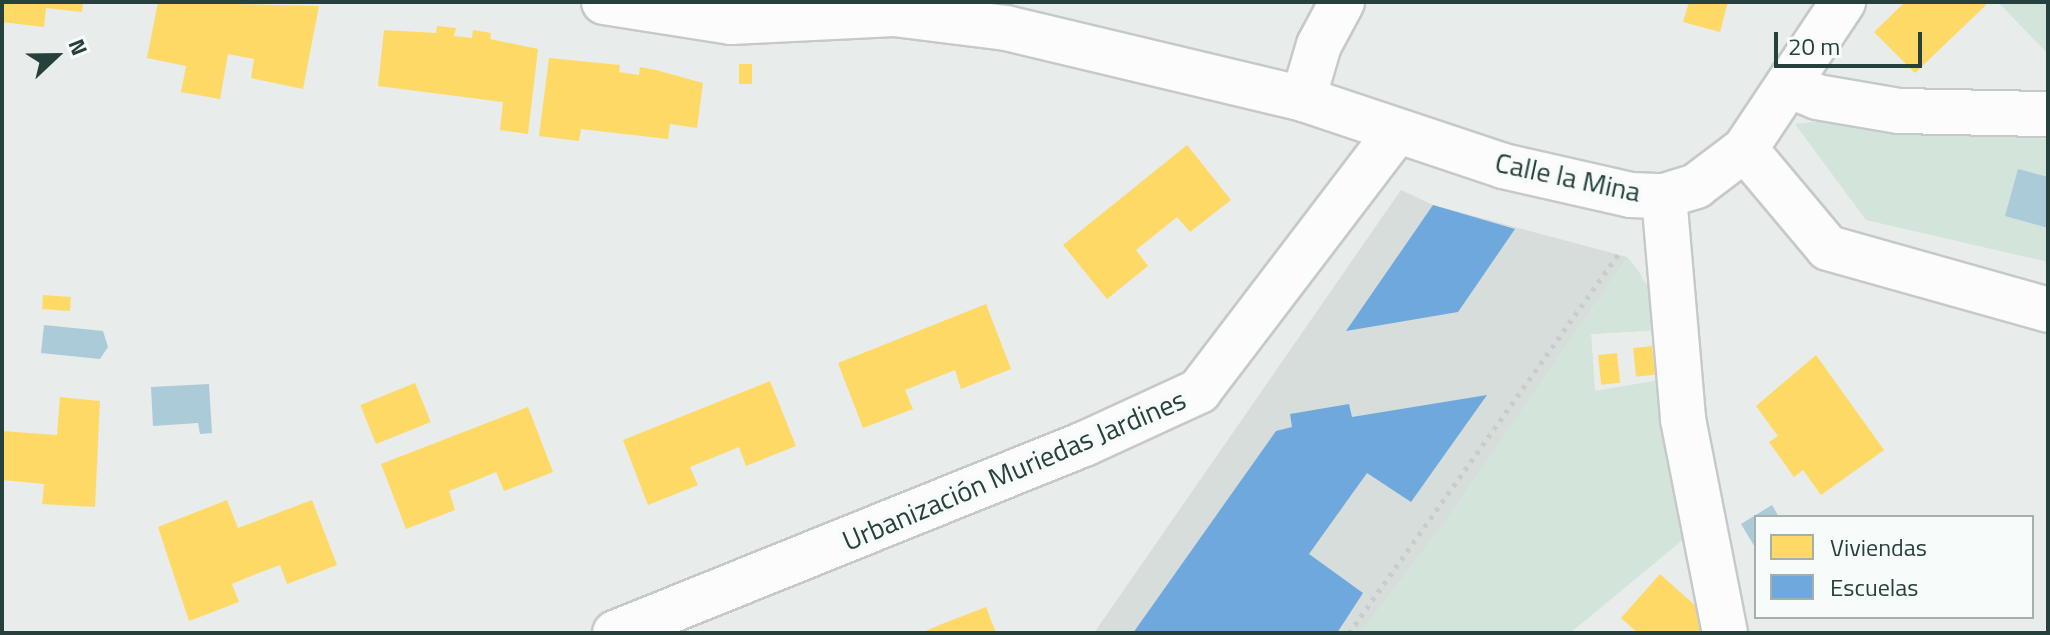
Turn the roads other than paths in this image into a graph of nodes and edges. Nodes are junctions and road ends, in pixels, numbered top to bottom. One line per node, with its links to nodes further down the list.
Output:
1 (604, 2): 5 (street, Calle la Mina)
2 (1342, 2): 5 (street)
3 (1843, 2): 4 (street, Calle la Mina)
4 (1788, 85): 6 (street); 8 (street, Calle la Mina)
5 (1303, 99): 7 (street, Calle la Mina)
6 (2048, 114)
7 (1396, 132): 9 (street, Calle la Mina); 11 (street, Urbanización Muriedas Jardines)
8 (1745, 149): 9 (street, Calle la Mina); 10 (street)
9 (1666, 213): 12 (street)
10 (2048, 310)
11 (615, 633)
12 (1725, 633)

